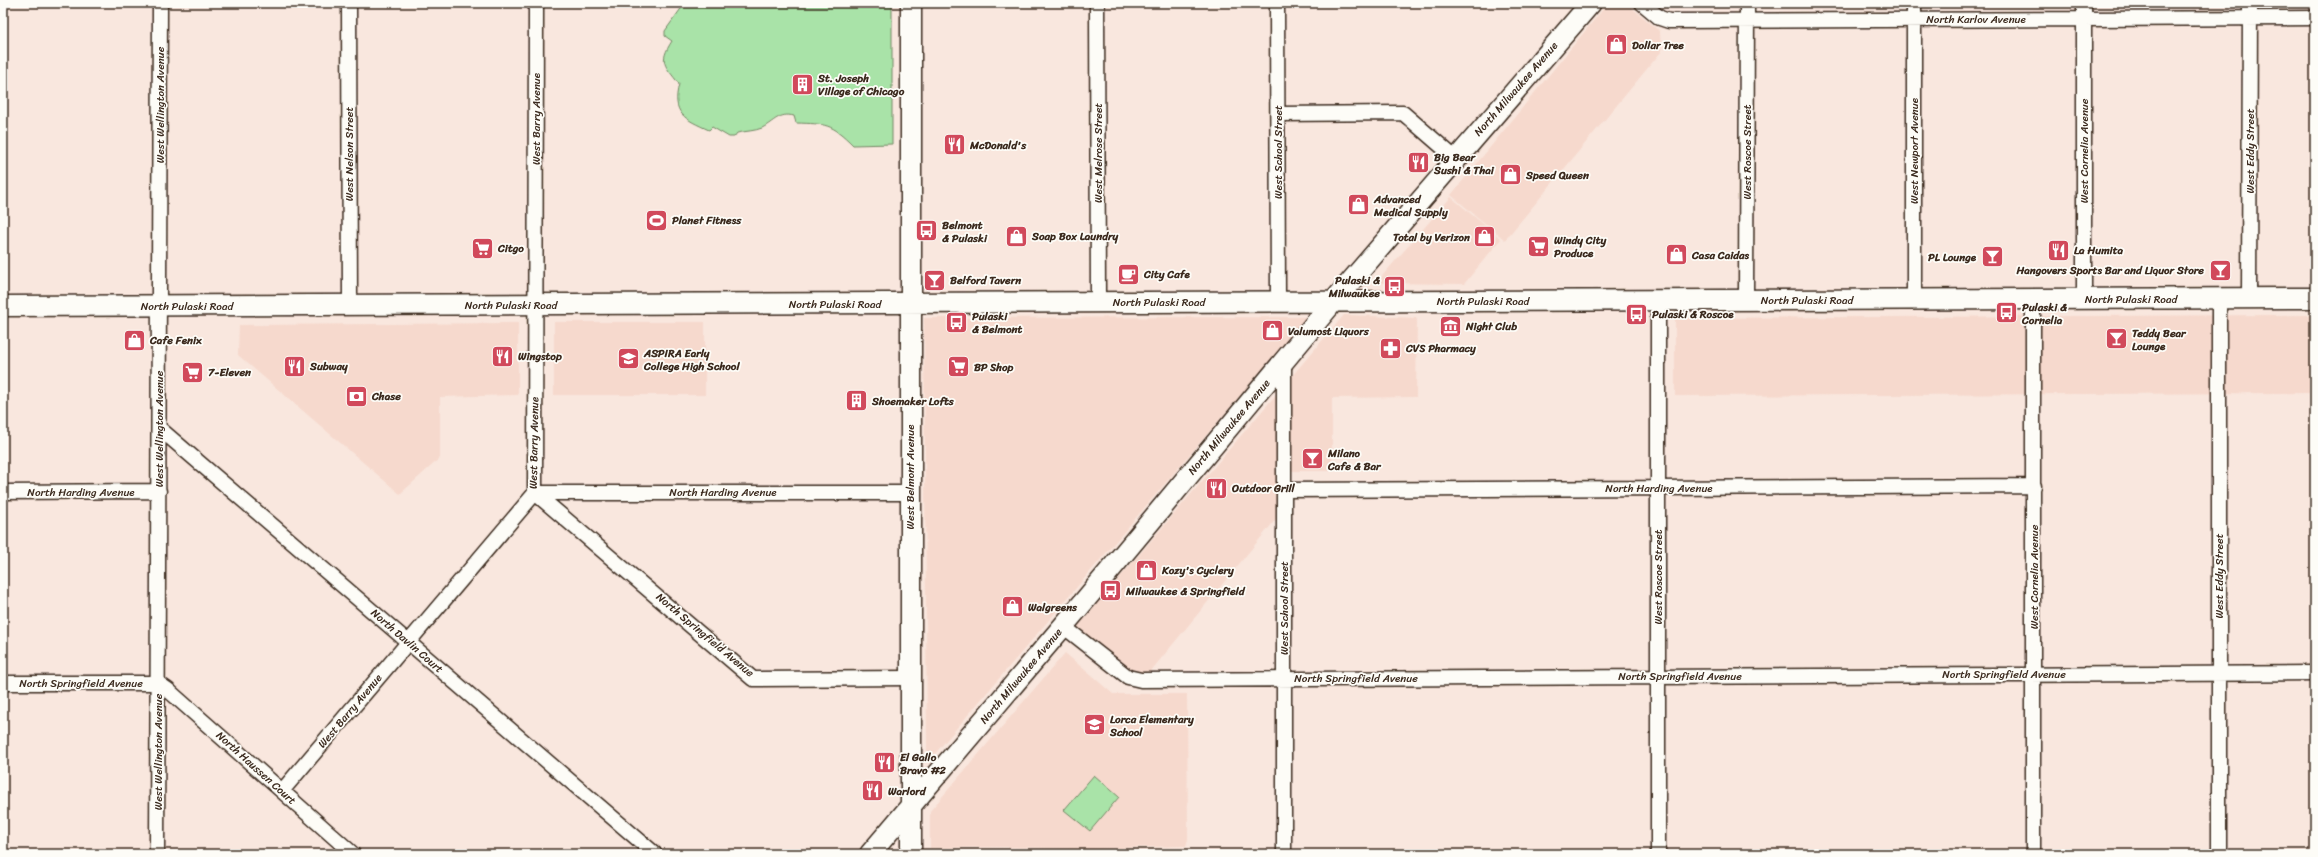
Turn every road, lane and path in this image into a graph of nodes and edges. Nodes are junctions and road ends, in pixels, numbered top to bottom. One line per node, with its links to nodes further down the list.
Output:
1 (160, 3): 35 (street, West Wellington Avenue)
2 (349, 3): 32 (street, West Nelson Street)
3 (536, 3): 33 (street, West Barry Avenue)
4 (910, 3): 31 (main road, West Belmont Avenue)
5 (1097, 3): 28 (street, West Melrose Street)
6 (1278, 3): 18 (street, West School Street)
7 (1591, 3): 19 (main road, North Milwaukee Avenue)
8 (1642, 3): 17 (street, North Karlov Avenue)
9 (1747, 3): 17 (street, West Roscoe Street)
10 (1914, 3): 16 (street, West Newport Avenue)
11 (2084, 3): 13 (street, West Cornelia Avenue)
12 (2250, 3): 14 (street, West Eddy Street)
13 (2084, 18): 14 (street, North Karlov Avenue); 16 (street, North Karlov Avenue); 23 (street, West Cornelia Avenue)
14 (2250, 18): 15 (street, North Karlov Avenue); 20 (street, West Eddy Street)
15 (2315, 18)
16 (1914, 19): 17 (street, North Karlov Avenue); 26 (street, West Newport Avenue)
17 (1747, 20): 25 (street, West Roscoe Street)
18 (1278, 114): 19 (street); 29 (street, West School Street)
19 (1455, 158): 30 (main road, North Milwaukee Avenue)
20 (2249, 298): 21 (main road, North Pulaski Road); 24 (main road, North Pulaski Road)
21 (2315, 298)
22 (2034, 299): 23 (main road, North Pulaski Road); 26 (main road, North Pulaski Road); 38 (street, West Cornelia Avenue)
23 (2084, 299): 24 (main road, North Pulaski Road)
24 (2219, 299): 47 (street, West Eddy Street)
25 (1746, 300): 26 (main road, North Pulaski Road); 27 (main road, North Pulaski Road)
26 (1914, 300)
27 (1658, 301): 30 (main road, North Pulaski Road); 39 (street, West Roscoe Street)
28 (1098, 302): 29 (main road, North Pulaski Road); 31 (main road, North Pulaski Road)
29 (1278, 302): 30 (main road, North Pulaski Road)
30 (1333, 302): 36 (main road, North Milwaukee Avenue)
31 (910, 304): 33 (main road, North Pulaski Road); 44 (main road, West Belmont Avenue)
32 (350, 305): 33 (main road, North Pulaski Road); 35 (main road, North Pulaski Road)
33 (535, 305): 43 (street, West Barry Avenue)
34 (3, 306): 35 (main road, North Pulaski Road)
35 (159, 306): 37 (street, West Wellington Avenue)
36 (1284, 362): 40 (street, West School Street); 45 (main road, North Milwaukee Avenue)
37 (159, 428): 42 (street, West Wellington Avenue); 46 (street, North Davlin Court)
38 (2034, 486): 39 (street, North Harding Avenue); 49 (street, West Cornelia Avenue)
39 (1658, 488): 40 (street, North Harding Avenue); 50 (street, West Roscoe Street)
40 (1284, 490): 52 (street, West School Street)
41 (3, 492): 42 (street, North Harding Avenue)
42 (158, 492): 54 (street, West Wellington Avenue)
43 (535, 493): 44 (street, North Harding Avenue); 46 (street, West Barry Avenue); 51 (street, North Springfield Avenue)
44 (910, 493): 51 (main road, West Belmont Avenue)
45 (1063, 626): 52 (street, North Springfield Avenue); 56 (main road, North Milwaukee Avenue)
46 (408, 642): 55 (street, West Barry Avenue); 59 (street, North Davlin Court)
47 (2219, 673): 48 (street, North Springfield Avenue); 49 (street, North Springfield Avenue); 65 (street, West Eddy Street)
48 (2315, 673)
49 (2034, 674): 50 (street, North Springfield Avenue); 64 (street, West Cornelia Avenue)
50 (1657, 676): 52 (street, North Springfield Avenue); 63 (street, West Roscoe Street)
51 (910, 678): 56 (main road, West Belmont Avenue)
52 (1284, 678): 62 (street, West School Street)
53 (3, 683): 54 (street, North Springfield Avenue)
54 (158, 683): 55 (street, North Haussen Court); 57 (street, West Wellington Avenue)
55 (282, 791): 58 (street, North Haussen Court)
56 (911, 806): 60 (main road, North Milwaukee Avenue); 61 (main road, West Belmont Avenue)
57 (157, 854)
58 (353, 854)
59 (655, 854)
60 (870, 854)
61 (911, 854)
62 (1284, 854)
63 (1658, 854)
64 (2034, 854)
65 (2218, 854)

